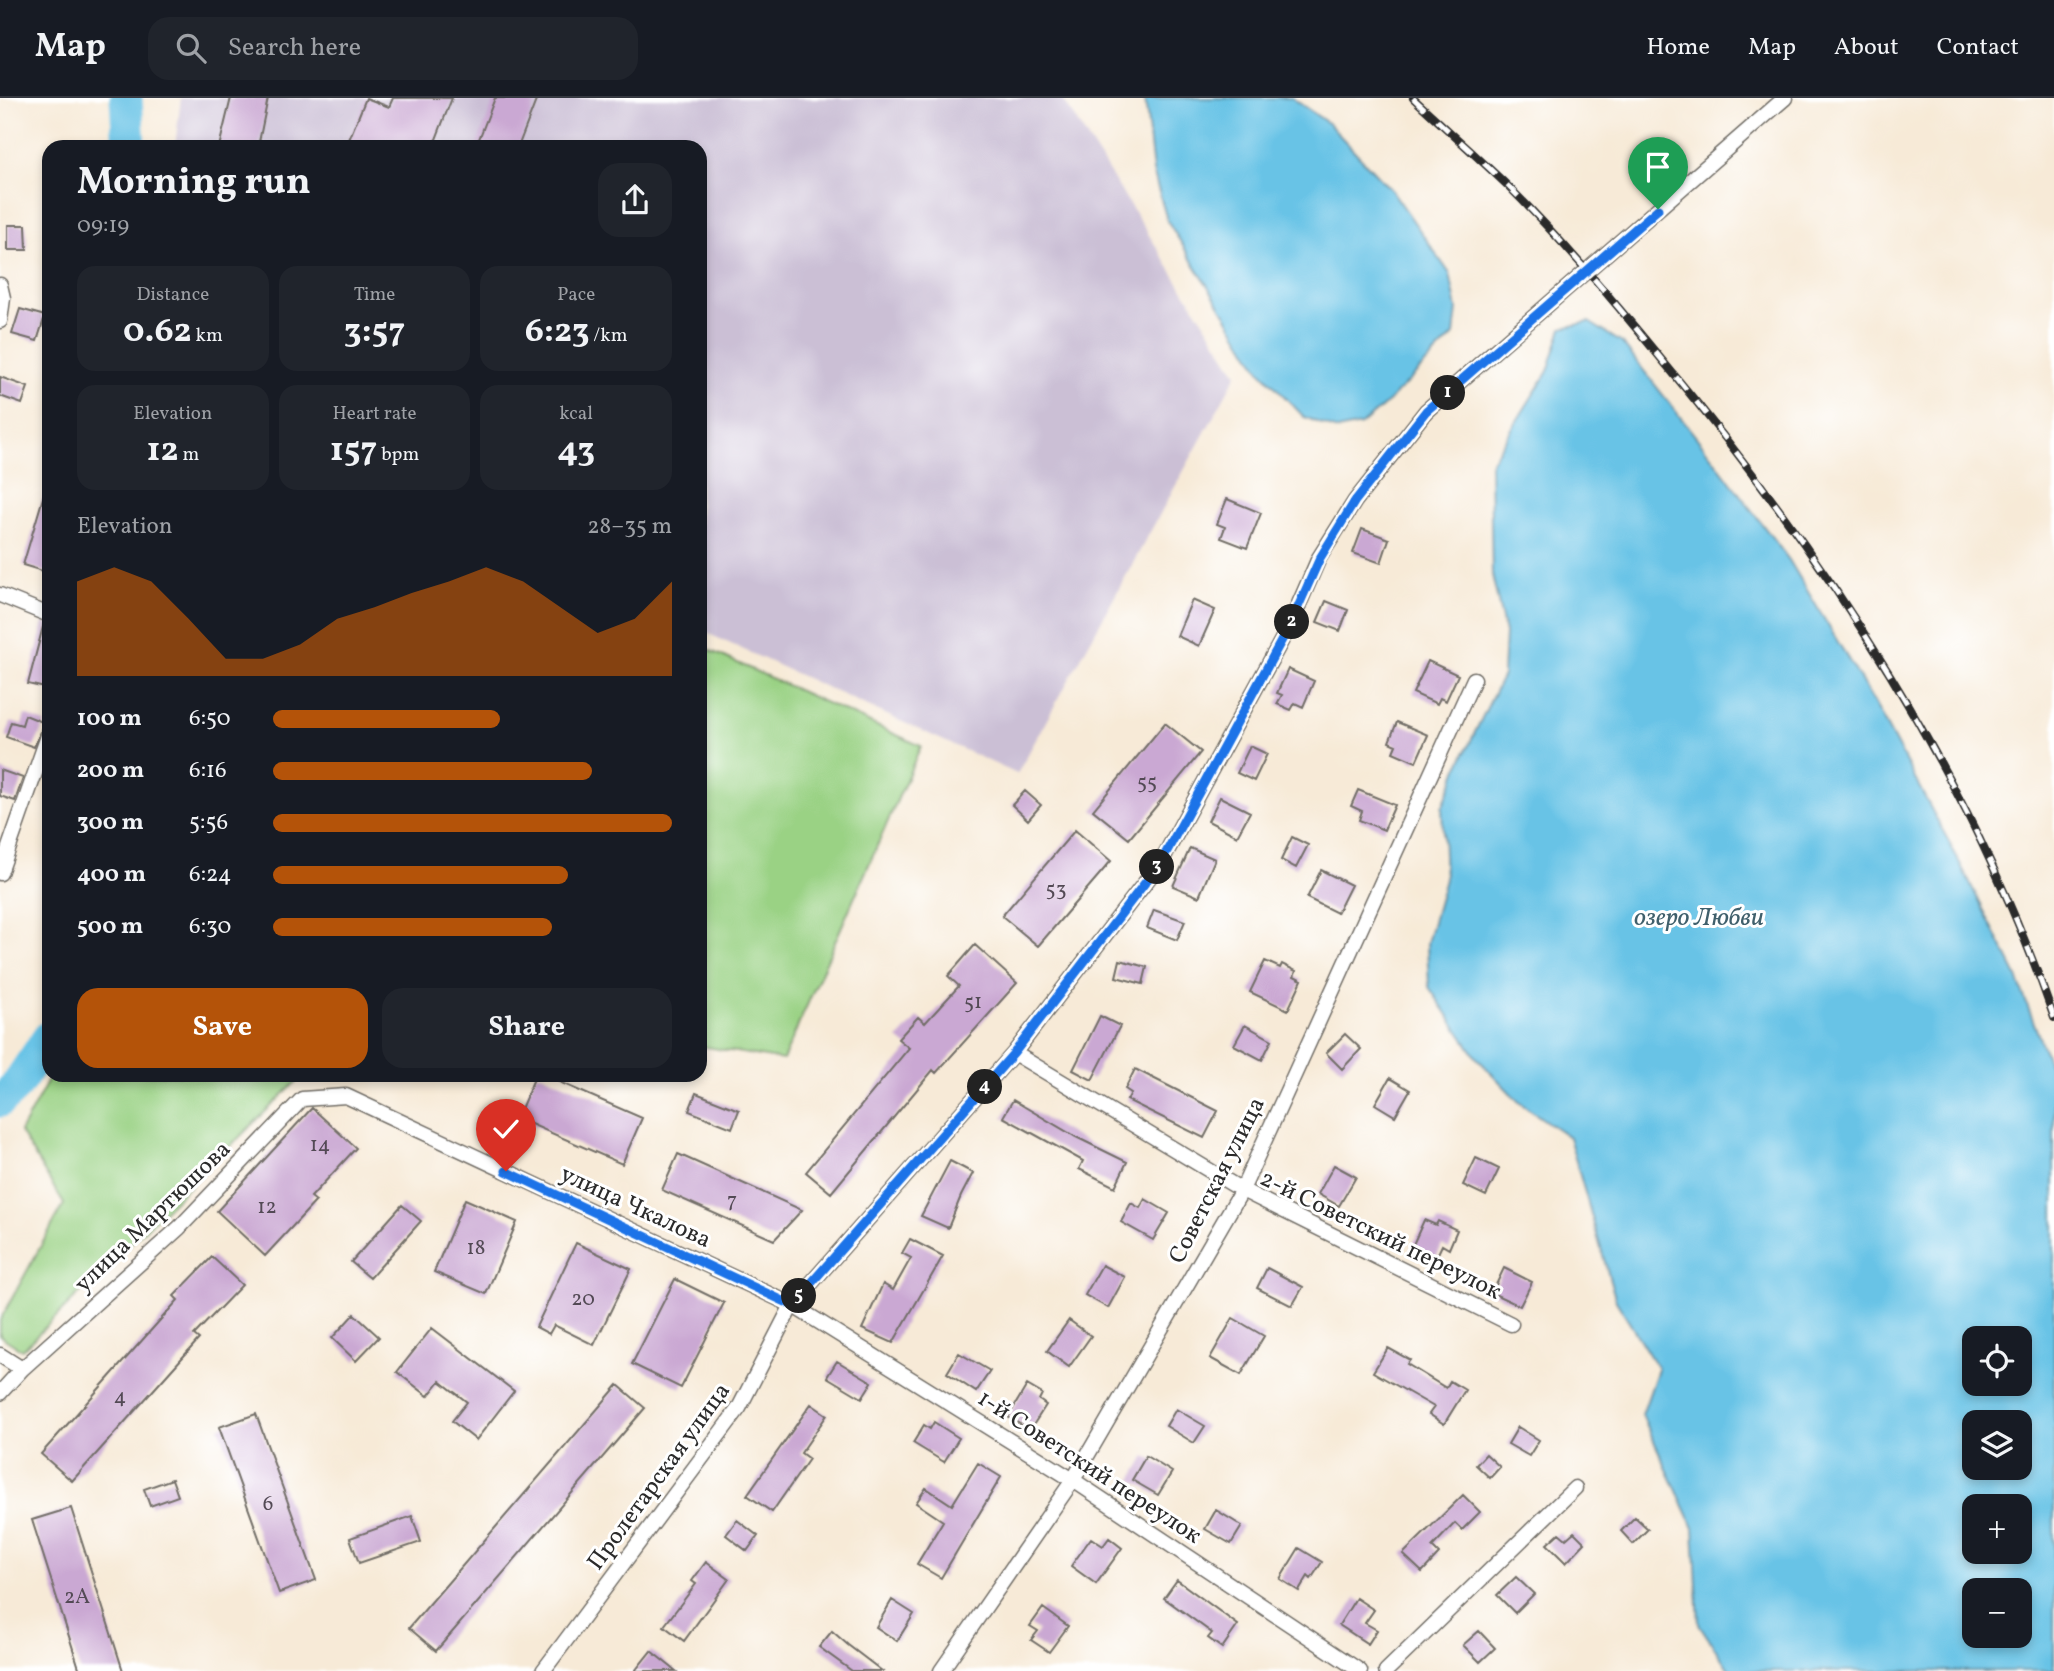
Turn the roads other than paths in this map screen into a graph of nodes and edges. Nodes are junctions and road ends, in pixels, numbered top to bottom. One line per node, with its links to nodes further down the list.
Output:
1 (1784, 98): 9 (street, Пролетарская улица)
2 (0, 285): 3 (street)
3 (0, 321)
4 (0, 595): 5 (street)
5 (42, 612)
6 (1474, 679): 11 (street, Советская улица)
7 (42, 753): 8 (street)
8 (0, 873)
9 (1014, 1053): 11 (street, 2-й Советский переулок); 12 (street, Пролетарская улица)
10 (346, 1096): 12 (street, улица Чкалова); 15 (street, улица Мартюшова)
11 (1242, 1190): 13 (street, 2-й Советский переулок); 17 (street, Советская улица)
12 (792, 1305): 17 (street, 1-й Советский переулок); 19 (street, Пролетарская улица)
13 (1511, 1324)
14 (0, 1355): 15 (street)
15 (22, 1369): 16 (street, улица Мартюшова)
16 (0, 1393)
17 (1073, 1480): 20 (street, Советская улица); 21 (street, 1-й Советский переулок)
18 (1575, 1488): 22 (street)
19 (543, 1671)
20 (941, 1671)
21 (1360, 1671)
22 (1386, 1671)

